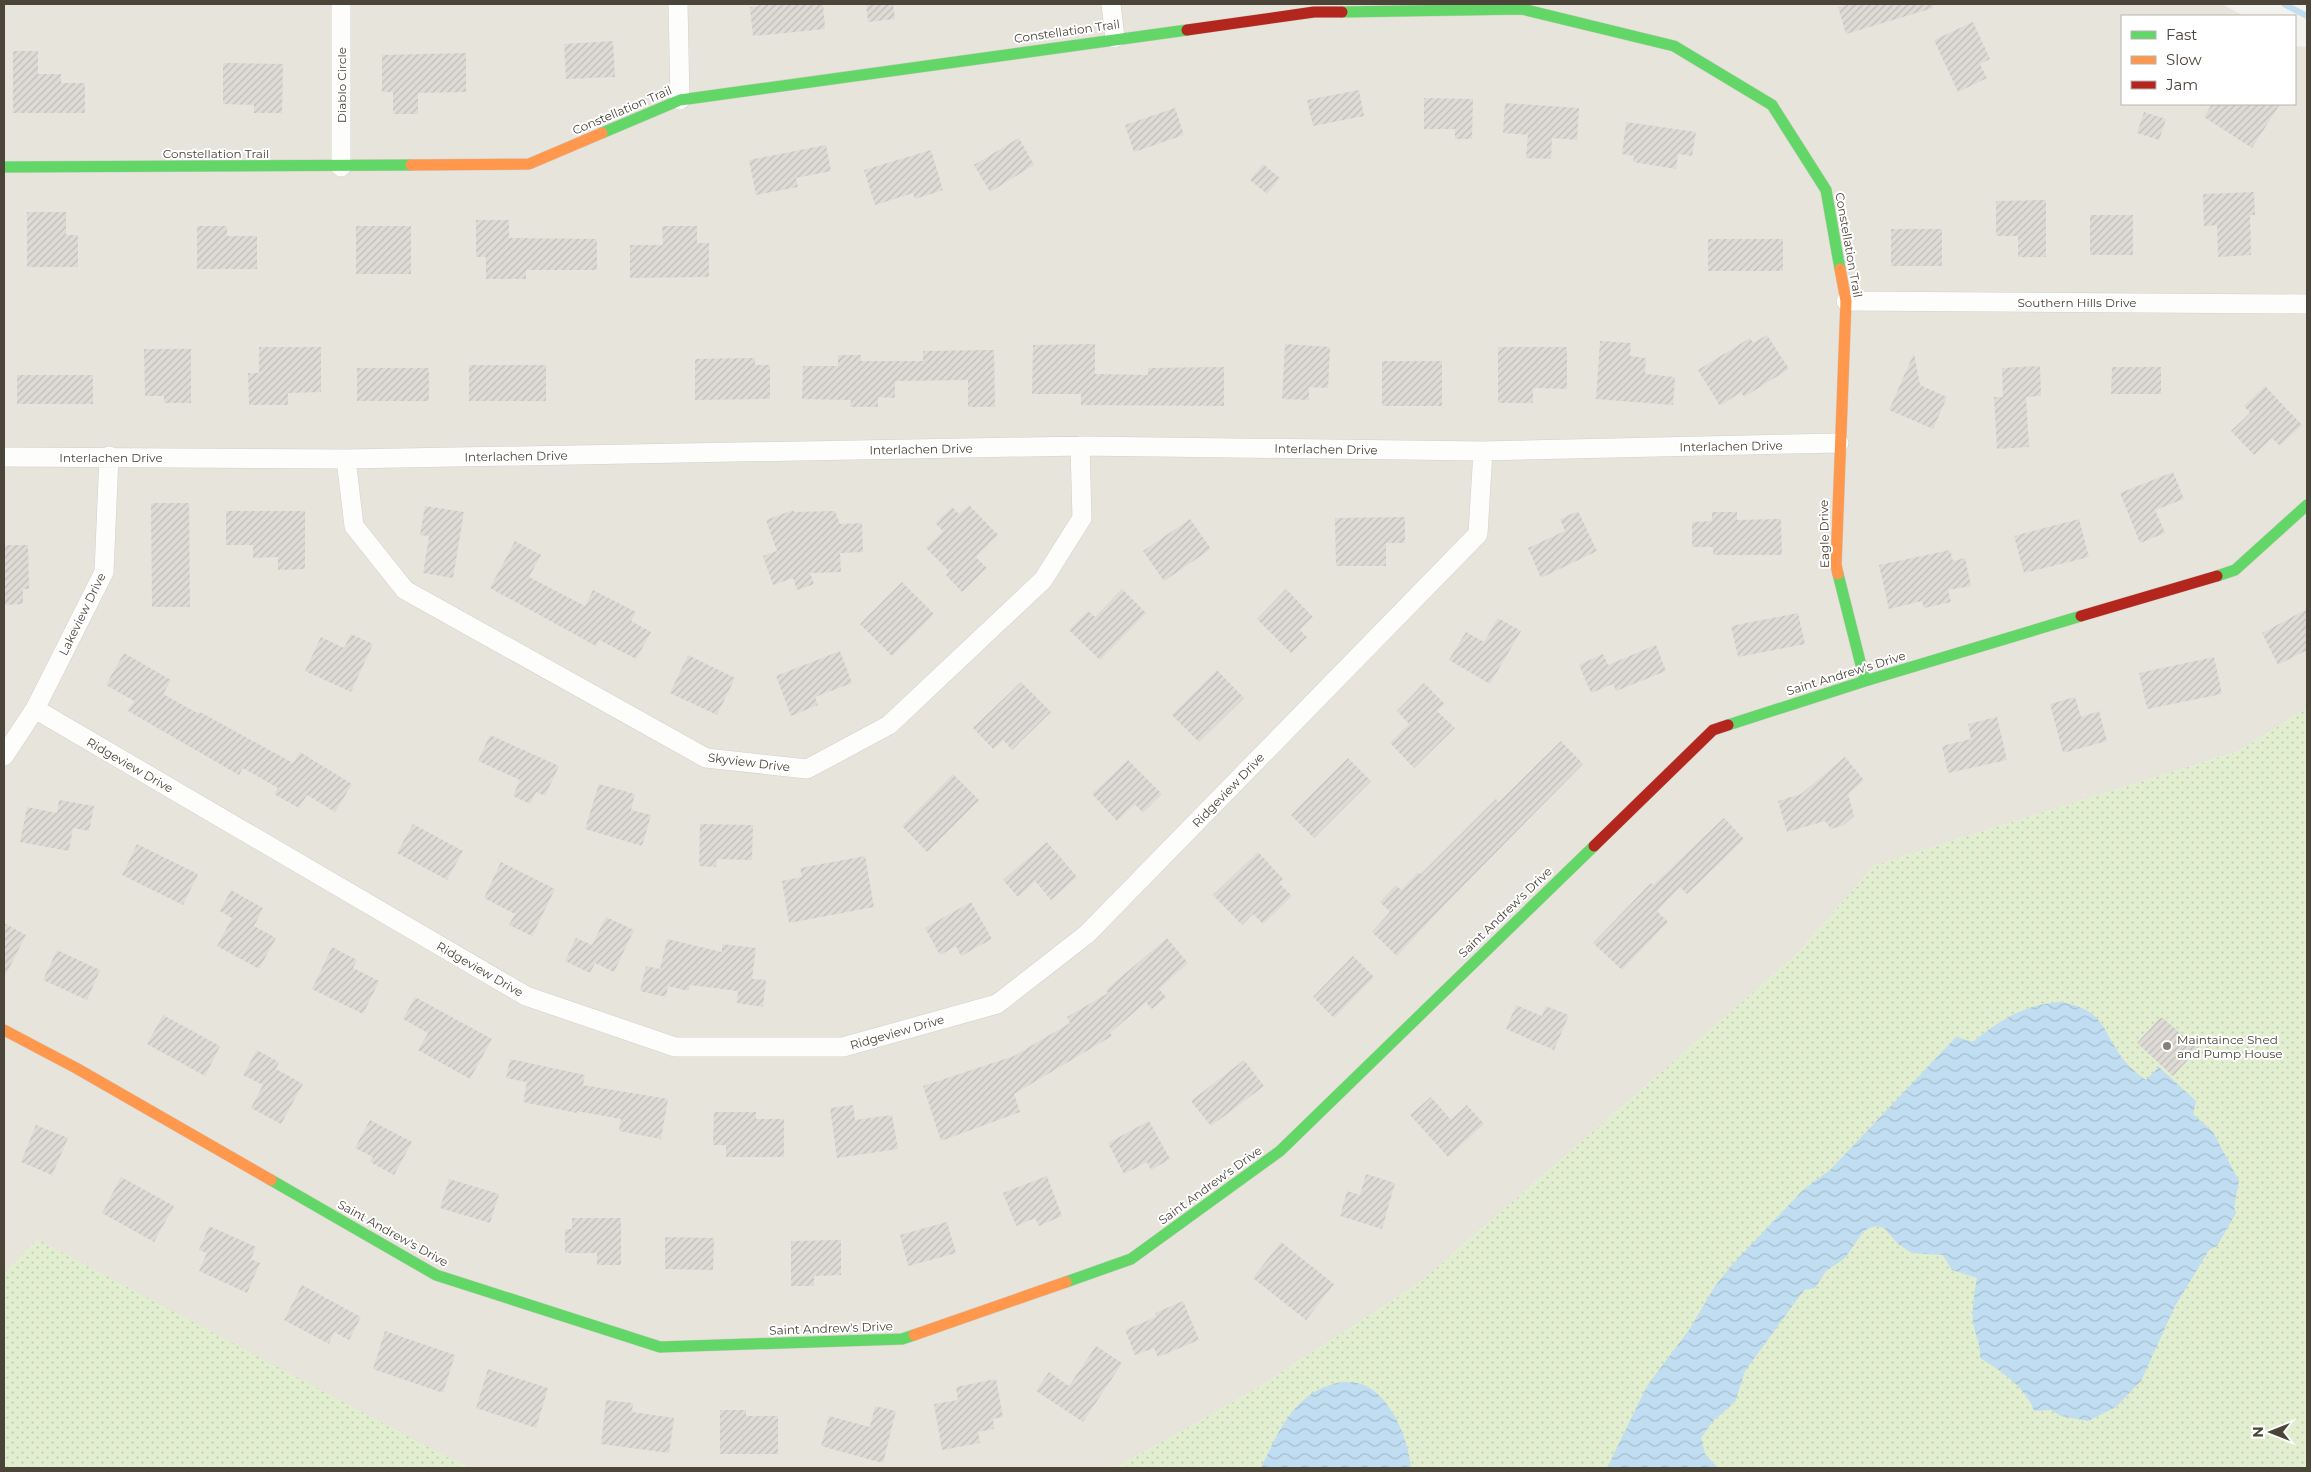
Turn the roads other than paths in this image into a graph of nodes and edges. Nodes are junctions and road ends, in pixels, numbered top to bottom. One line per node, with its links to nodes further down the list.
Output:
1 (341, 4): 7 (street, Diablo Circle)
2 (678, 4): 5 (street)
3 (1111, 4): 4 (street)
4 (1115, 38): 5 (street, Constellation Trail); 8 (street, Constellation Trail)
5 (680, 100): 7 (street, Constellation Trail)
6 (4, 167): 7 (street, Constellation Trail)
7 (341, 167)
8 (1846, 301): 9 (street, Southern Hills Drive); 10 (street, Constellation Trail)
9 (2307, 304)
10 (1839, 443): 12 (street, Interlachen Drive); 17 (street, Eagle Drive)
11 (1080, 446): 12 (street, Interlachen Drive); 15 (street, Interlachen Drive); 15 (street, Skyview Drive)
12 (1484, 451): 18 (street, Ridgeview Drive)
13 (109, 456): 14 (street, Interlachen Drive); 15 (street, Interlachen Drive); 18 (street, Lakeview Drive)
14 (4, 457)
15 (346, 459)
16 (2307, 505): 17 (street, Saint Andrew's Drive)
17 (1865, 681): 20 (street, Saint Andrew's Drive)
18 (34, 709): 19 (street, Lakeview Drive)
19 (4, 756)
20 (4, 1030)

